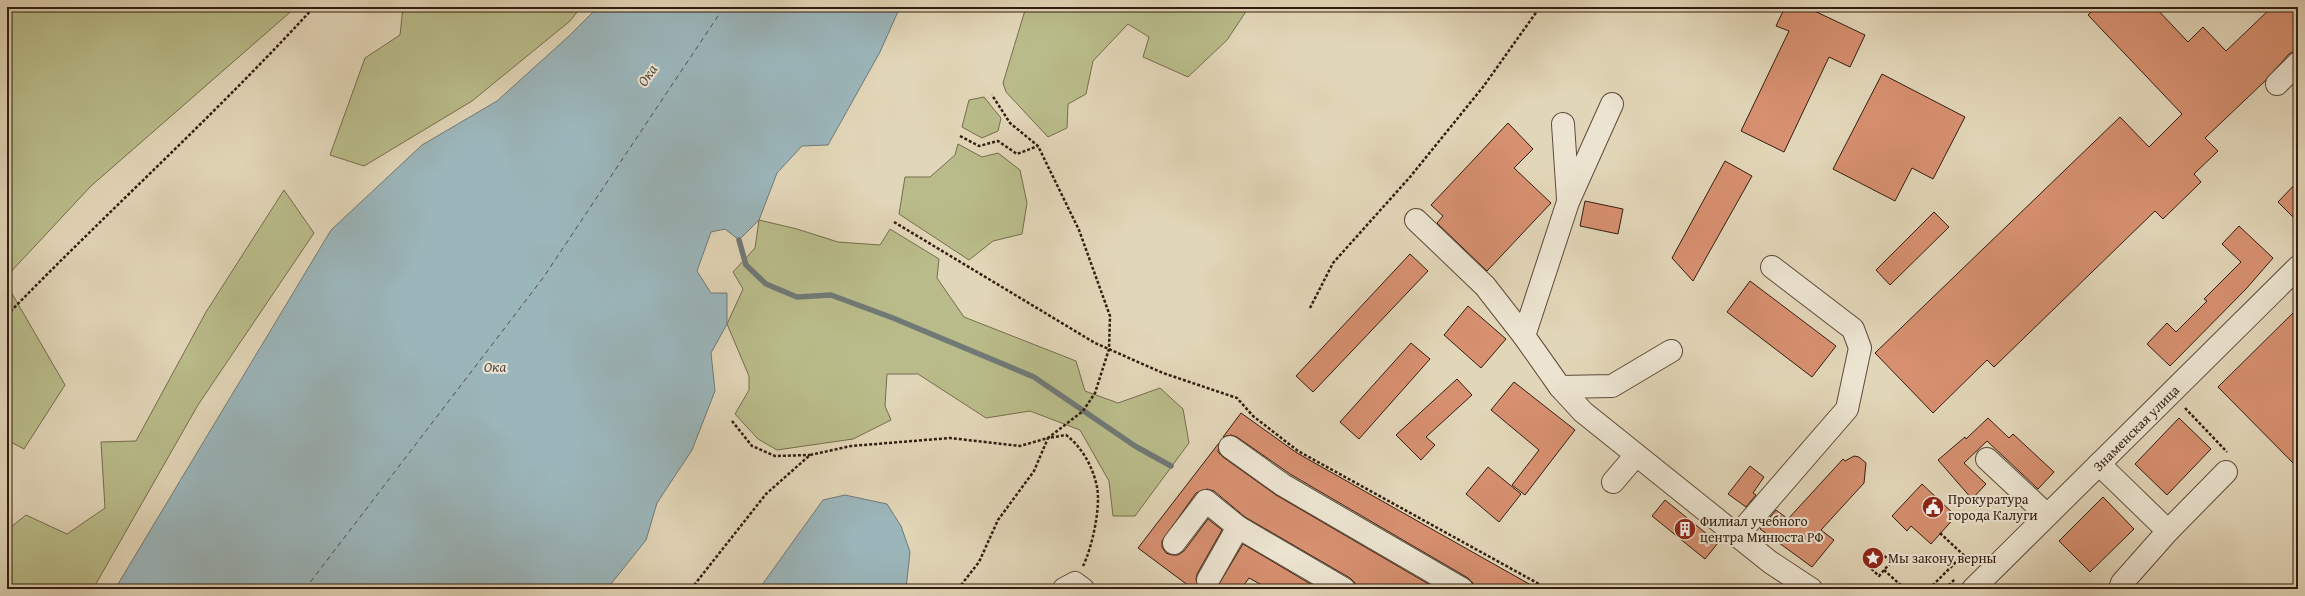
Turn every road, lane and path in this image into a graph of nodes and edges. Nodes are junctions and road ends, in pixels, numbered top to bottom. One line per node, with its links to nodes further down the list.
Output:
1 (314, 7): 16 (path)
2 (1540, 7): 15 (path)
3 (2298, 63): 4 (street)
4 (2277, 84)
5 (992, 95): 9 (path)
6 (1612, 104): 10 (street)
7 (1563, 124): 10 (street)
8 (960, 136): 9 (path)
9 (1038, 146): 18 (path)
10 (1568, 202): 17 (street)
11 (1416, 220): 17 (street)
12 (894, 222): 18 (path)
13 (1772, 267): 35 (street)
14 (2298, 267): 21 (street, Знаменская улица)
15 (1310, 308)
16 (7, 315)
17 (1524, 336): 20 (street)
18 (1109, 349): 23 (path); 47 (path)
19 (1671, 351): 20 (street)
20 (1560, 387): 26 (street)
21 (2171, 393): 28 (street, Знаменская улица); 29 (path)
22 (732, 421): 25 (path)
23 (1048, 438): 25 (path); 41 (path); 44 (path)
24 (1230, 447): 46 (street)
25 (810, 455): 43 (path)
26 (1636, 455): 30 (street); 35 (street)
27 (1987, 459): 31 (street)
28 (2099, 464): 31 (street, Знаменская улица); 33 (street)
29 (2226, 472): 33 (street)
30 (1613, 482)
31 (2047, 515): 50 (street, Знаменская улица)
32 (1238, 527): 36 (street); 40 (street); 45 (street)
33 (2168, 531): 51 (street)
34 (1940, 533): 37 (path)
35 (1737, 536): 42 (street)
36 (1174, 543)
37 (1963, 555): 38 (path); 49 (path)
38 (1971, 563)
39 (1884, 570): 39 (path); 48 (path)
40 (1208, 580)
41 (1074, 587)
42 (1808, 588)
43 (691, 589)
44 (958, 589)
45 (1344, 589)
46 (1462, 589)
47 (1548, 589)
48 (1905, 589)
49 (1929, 589)
50 (1973, 589)
51 (2120, 589)

